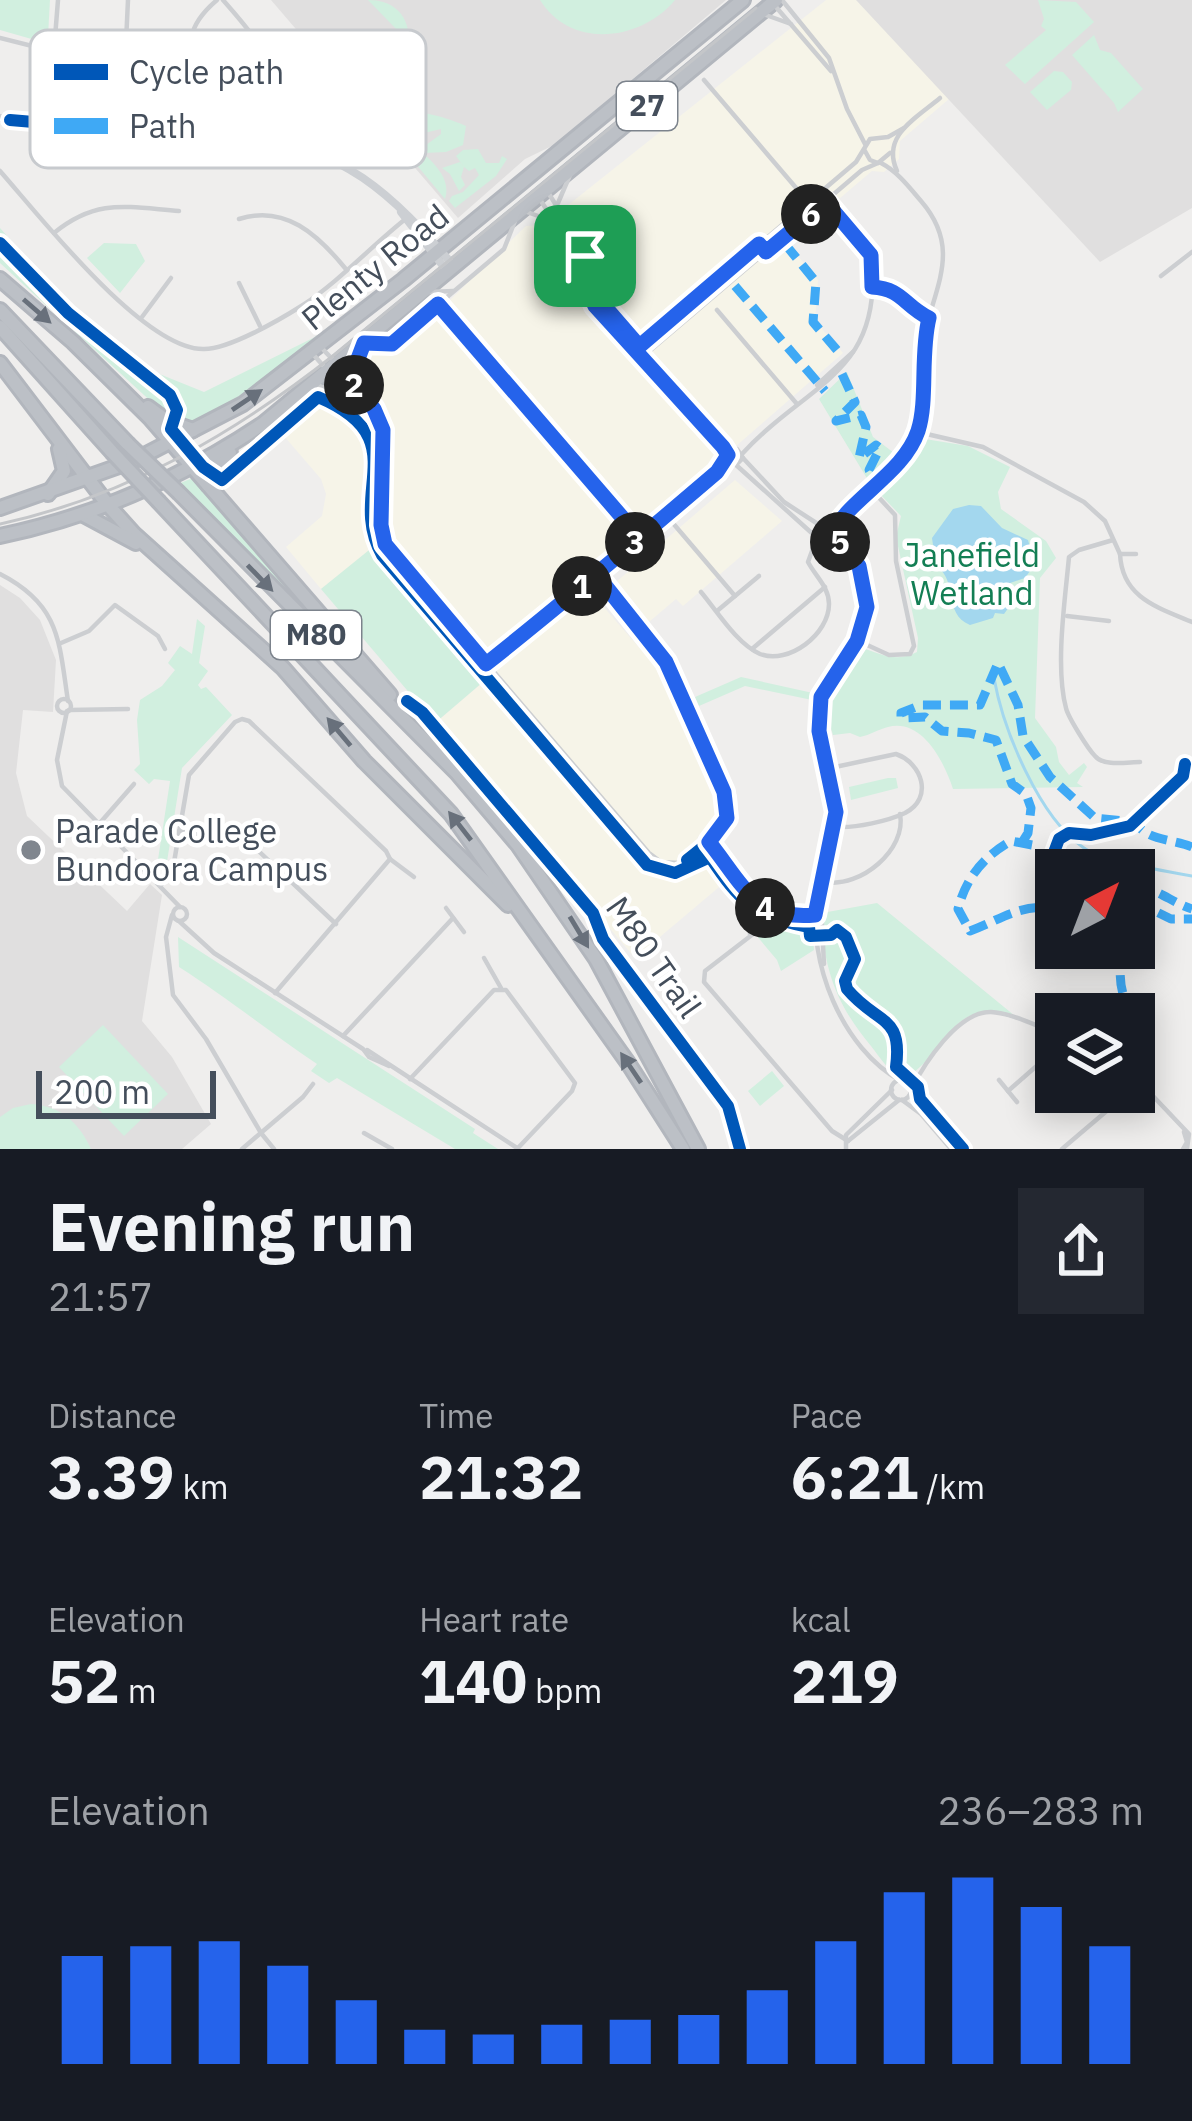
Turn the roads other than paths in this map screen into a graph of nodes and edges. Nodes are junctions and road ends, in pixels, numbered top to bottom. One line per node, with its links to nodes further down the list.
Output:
1 (58, 0): 8 (street)
2 (128, 0): 9 (street)
3 (220, 0): 10 (street); 11 (street)
4 (775, 1): 6 (highway, Plenty Road / 27); 7 (street); 14 (street)
5 (737, 3): 29 (highway, Plenty Road / 27)
6 (761, 13): 7 (street); 27 (highway, Plenty Road / 27)
7 (791, 24): 14 (street)
8 (56, 30)
9 (127, 30)
10 (193, 30)
11 (247, 30)
12 (0, 38): 13 (street)
13 (30, 46)
14 (835, 75): 19 (street)
15 (704, 80): 32 (street)
16 (940, 98): 20 (street)
17 (0, 118): 18 (street)
18 (30, 122)
19 (858, 128): 21 (street); 23 (street)
20 (904, 128): 22 (street); 24 (street)
21 (873, 137): 22 (street); 23 (street)
22 (883, 138): 24 (street)
23 (865, 147): 25 (street); 32 (street)
24 (890, 150): 25 (street); 30 (street)
25 (879, 163): 30 (street); 33 (street)
26 (347, 168): 38 (street)
27 (572, 170): 31 (highway, Plenty Road / 27); 34 (street)
28 (0, 171): 41 (street)
29 (527, 175): 31 (highway); 43 (highway, Plenty Road / 27)
30 (899, 176): 60 (street)
31 (543, 195): 34 (street); 37 (highway, Plenty Road / 27); 40 (street)
32 (808, 202): 36 (street); 42 (street)
33 (826, 202): 36 (street); 54 (street)
34 (557, 205): 46 (street)
35 (178, 211): 41 (street)
36 (815, 211): 44 (street)
37 (519, 213): 40 (street); 48 (highway, Plenty Road / 27); 56 (street, Plenty Road)
38 (408, 218): 43 (street); 49 (street)
39 (239, 219): 49 (street)
40 (555, 222): 47 (street)
41 (54, 233): 61 (street)
42 (759, 244): 44 (street); 65 (street)
43 (436, 252): 48 (street); 66 (highway, Plenty Road / 27)
44 (766, 252): 67 (street)
45 (1191, 255): 50 (street)
46 (585, 256): 47 (street); 65 (street)
47 (577, 267): 65 (street)
48 (450, 268): 55 (highway, Plenty Road / 27)
49 (346, 270): 63 (street)
50 (1161, 276)
51 (171, 278): 61 (street)
52 (0, 279): 77 (highway, one-way to 77)
53 (239, 283): 63 (street)
54 (872, 287): 60 (street); 72 (street)
55 (425, 291): 56 (street, Plenty Road); 64 (highway, Plenty Road / 27)
56 (453, 292): 57 (street, Plenty Road)
57 (438, 304): 64 (street, Plenty Road); 92 (street)
58 (0, 310): 117 (highway, M80, one-way to 117, bridge)
59 (717, 310): 72 (street)
60 (930, 316): 76 (street)
61 (142, 317): 63 (street)
62 (0, 327): 138 (highway, M80, one-way to 62, bridge)
63 (261, 327)
64 (364, 343): 69 (highway, Plenty Road / 27); 70 (street)
65 (637, 348): 67 (street)
66 (316, 350): 69 (street); 77 (highway, Plenty Road / 27, one-way to 66)
67 (644, 355): 79 (street)
68 (0, 363): 75 (highway)
69 (333, 369): 70 (street); 71 (highway, Plenty Road); 74 (street)
70 (350, 380): 78 (street)
71 (316, 384): 73 (highway, Plenty Road); 74 (street)
72 (797, 404): 79 (street)
73 (285, 408): 82 (highway, Plenty Road); 82 (highway)
74 (365, 413): 78 (street)
75 (40, 417): 83 (highway); 85 (highway)
76 (918, 432): 84 (street); 93 (street)
77 (170, 434): 82 (highway); 83 (highway, Plenty Road / 27)
78 (383, 447): 112 (street)
79 (735, 454): 80 (street); 81 (street); 90 (street)
80 (735, 464): 81 (street); 94 (street)
81 (717, 472): 89 (street)
82 (202, 475): 87 (highway, Plenty Road); 117 (highway)
83 (86, 476): 85 (highway, Plenty Road / 27); 87 (highway)
84 (870, 489): 90 (street); 108 (street)
85 (48, 494): 86 (highway, Plenty Road / 27)
86 (0, 508)
87 (111, 508): 88 (highway, Plenty Road); 100 (highway)
88 (82, 514): 91 (highway, Plenty Road); 100 (highway)
89 (667, 515): 92 (street); 103 (street)
90 (829, 530): 94 (street); 94 (street); 108 (street)
91 (0, 536)
92 (637, 540): 99 (street)
93 (1114, 540): 96 (street); 105 (street)
94 (821, 541): 101 (street); 108 (street)
95 (1136, 554): 96 (street)
96 (1120, 558): 107 (street)
97 (0, 576): 109 (street)
98 (759, 576): 103 (street)
99 (593, 577): 112 (street); 123 (street)
100 (195, 586): 138 (highway, one-way to 100)
101 (825, 587): 110 (street); 110 (street)
102 (701, 592): 104 (street)
103 (735, 596): 104 (street)
104 (717, 611): 110 (street)
105 (1066, 616): 106 (street); 115 (street)
106 (1109, 621)
107 (1192, 622)
108 (854, 640): 116 (street)
109 (61, 643): 111 (street); 113 (street)
110 (752, 649)
111 (165, 650)
112 (488, 666): 123 (street)
113 (65, 706): 114 (street); 120 (street)
114 (128, 709)
115 (1140, 762)
116 (832, 768): 119 (street); 121 (street)
117 (457, 773): 168 (highway, M80, one-way to 168)
118 (134, 784): 120 (street)
119 (900, 814): 121 (street); 126 (street)
120 (98, 824): 127 (street)
121 (838, 827): 126 (street); 135 (street)
122 (179, 830): 124 (street); 127 (street); 136 (street)
123 (707, 843): 131 (street)
124 (390, 859): 125 (street); 136 (street)
125 (414, 877)
126 (826, 882): 135 (street)
127 (161, 886): 128 (street)
128 (167, 894): 129 (street); 133 (street)
129 (180, 907): 132 (street); 133 (street)
130 (446, 908): 134 (street)
131 (770, 910): 135 (street); 162 (street)
132 (187, 915): 133 (street); 139 (street)
133 (176, 918): 139 (street); 160 (street)
134 (454, 918): 137 (street); 144 (street)
135 (818, 918): 146 (street)
136 (336, 924): 142 (street)
137 (464, 932)
138 (538, 936): 167 (highway, M80, one-way to 138)
139 (197, 937): 142 (street)
140 (484, 958): 141 (street)
141 (501, 988): 148 (street); 163 (street)
142 (275, 993): 144 (street)
143 (1035, 1026): 147 (street)
144 (344, 1036): 148 (street)
145 (1035, 1067): 154 (street)
146 (884, 1069): 150 (street); 152 (street)
147 (922, 1072): 150 (street); 153 (street)
148 (410, 1078): 163 (street)
149 (999, 1080): 154 (street)
150 (902, 1081): 152 (street); 153 (street)
151 (313, 1084): 160 (street)
152 (892, 1089): 155 (street); 162 (street)
153 (911, 1091): 155 (street); 159 (street)
154 (1008, 1091): 156 (street)
155 (901, 1100): 159 (street); 162 (street)
156 (1017, 1102)
157 (1155, 1105): 171 (street)
158 (1104, 1113): 170 (street)
159 (921, 1114): 169 (street)
160 (261, 1133): 164 (street); 165 (street)
161 (364, 1133): 166 (street)
162 (847, 1144)
163 (517, 1148)
164 (242, 1149)
165 (274, 1149)
166 (392, 1149)
167 (683, 1149)
168 (698, 1149)
169 (951, 1149)
170 (1062, 1149)
171 (1185, 1149)

